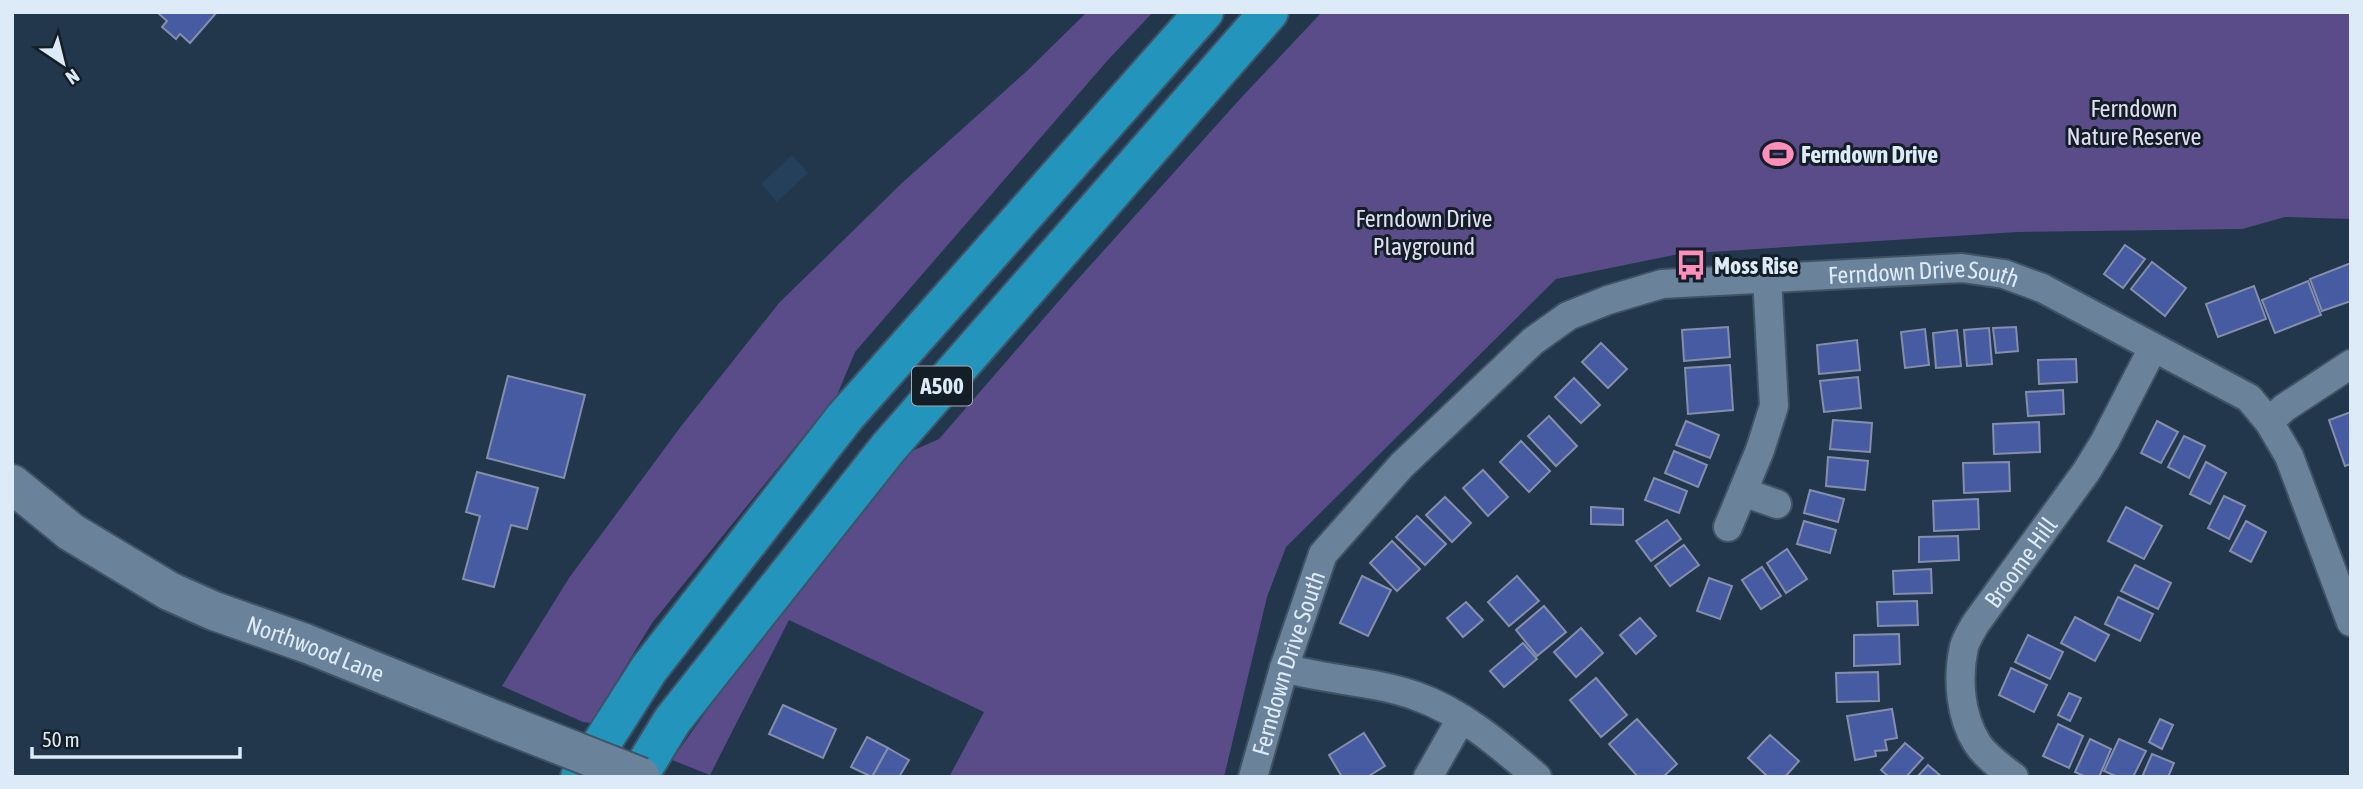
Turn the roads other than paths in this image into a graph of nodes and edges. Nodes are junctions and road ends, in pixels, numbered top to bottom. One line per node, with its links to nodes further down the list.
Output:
1 (1204, 12): 14 (highway, A500)
2 (1269, 12): 15 (highway, A500)
3 (1767, 278): 4 (street, Ferndown Drive South); 8 (street); 12 (street, Ferndown Drive South)
4 (2153, 348): 6 (street, Ferndown Drive South); 19 (street, Broome Hill)
5 (2351, 364): 6 (street)
6 (2269, 422): 11 (street, Ferndown Drive South)
7 (12, 484): 15 (street, Northwood Lane, bridge)
8 (1743, 492): 9 (street); 10 (street)
9 (1777, 504)
10 (1728, 527)
11 (2351, 622)
12 (1284, 667): 13 (street); 16 (street, Ferndown Drive South)
13 (1461, 719): 17 (street); 18 (street)
14 (580, 777)
15 (640, 777)
16 (1253, 777)
17 (1428, 777)
18 (1537, 777)
19 (2014, 777)

